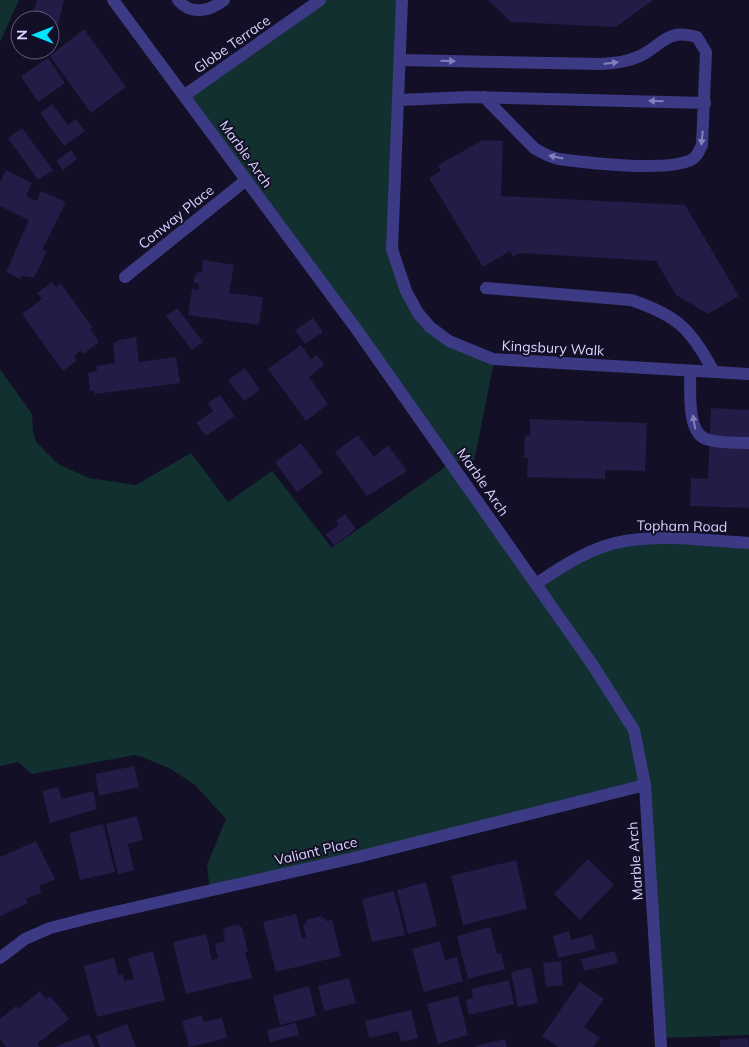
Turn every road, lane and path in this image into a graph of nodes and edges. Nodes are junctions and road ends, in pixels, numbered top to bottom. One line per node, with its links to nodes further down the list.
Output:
1 (113, 0): 7 (street, Marble Arch)
2 (178, 0): 3 (street)
3 (224, 0)
4 (320, 0): 7 (street, Globe Terrace)
5 (402, 0): 6 (street, Kingsbury Walk)
6 (400, 60): 9 (street, Kingsbury Walk); 10 (street, one-way to 10)
7 (185, 95): 11 (street, Marble Arch)
8 (484, 97): 9 (street); 10 (street, one-way to 8); 10 (street, one-way to 8)
9 (398, 100): 14 (street, Kingsbury Walk)
10 (705, 103)
11 (245, 181): 12 (street, Conway Place); 19 (street, Marble Arch)
12 (125, 277)
13 (486, 288): 15 (street)
14 (690, 371): 15 (street, Kingsbury Walk); 17 (street, one-way to 14)
15 (714, 372): 16 (street, Kingsbury Walk)
16 (749, 374)
17 (749, 443)
18 (749, 543): 19 (street, Topham Road)
19 (536, 584): 20 (street, Marble Arch)
20 (645, 785): 21 (street, Valiant Place); 22 (street, Marble Arch)
21 (0, 958)
22 (661, 1047)

